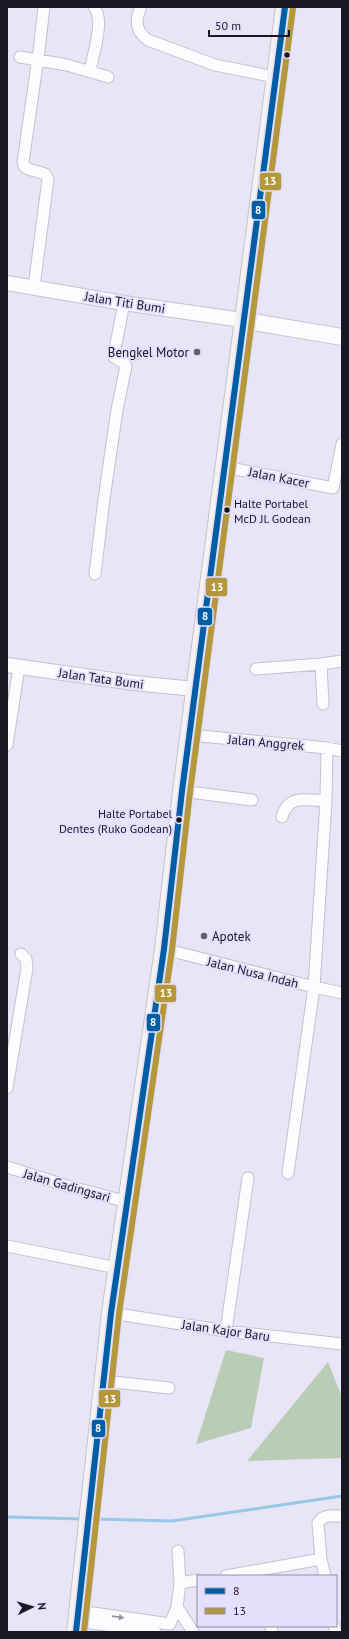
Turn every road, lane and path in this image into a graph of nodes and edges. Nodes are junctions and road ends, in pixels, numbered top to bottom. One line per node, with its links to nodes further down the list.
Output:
1 (44, 7): 6 (street)
2 (94, 7): 7 (street)
3 (141, 7): 9 (street)
4 (285, 7): 9 (main road)
5 (20, 56): 6 (street)
6 (38, 60): 7 (street); 11 (street)
7 (90, 71): 8 (street)
8 (108, 77)
9 (275, 77): 13 (main road)
10 (7, 283): 11 (street, Jalan Titi Bumi)
11 (34, 287): 12 (street, Jalan Titi Bumi)
12 (124, 303): 13 (street, Jalan Titi Bumi); 17 (street)
13 (242, 320): 14 (main road); 16 (main road)
14 (342, 337)
15 (342, 444): 16 (street, Jalan Kacer)
16 (225, 467): 22 (main road)
17 (95, 574)
18 (342, 661): 19 (street)
19 (321, 664): 21 (street); 23 (street)
20 (13, 666): 22 (street, Jalan Tata Bumi); 25 (street)
21 (256, 669)
22 (195, 689): 24 (main road)
23 (323, 704)
24 (190, 735): 26 (street, Jalan Anggrek); 28 (main road)
25 (7, 745)
26 (327, 748): 27 (street, Jalan Anggrek); 30 (street)
27 (342, 751)
28 (182, 791): 29 (street); 32 (main road)
29 (252, 800)
30 (326, 800): 31 (street); 34 (street)
31 (282, 817)
32 (164, 949): 34 (street, Jalan Nusa Indah); 40 (main road)
33 (21, 954): 36 (street)
34 (314, 987): 35 (street, Jalan Nusa Indah); 38 (street)
35 (342, 993)
36 (7, 1088)
37 (7, 1167): 40 (street, Jalan Gadingsari)
38 (288, 1174)
39 (248, 1178): 44 (street)
40 (128, 1202): 42 (main road)
41 (7, 1246): 42 (street)
42 (118, 1268): 43 (main road)
43 (111, 1313): 44 (street, Jalan Kajor Baru); 46 (main road)
44 (226, 1331): 45 (street, Jalan Kajor Baru)
45 (342, 1344)
46 (104, 1381): 47 (street); 57 (main road)
47 (169, 1388)
48 (342, 1516): 50 (street)
49 (178, 1551): 55 (street)
50 (321, 1559): 51 (street); 53 (street)
51 (263, 1573): 52 (street)
52 (238, 1575)
53 (325, 1575)
54 (197, 1580): 55 (street)
55 (180, 1583): 56 (street)
56 (177, 1606): 57 (street, one-way to 56); 59 (street)
57 (78, 1622): 58 (street)
58 (154, 1632)
59 (193, 1632)

